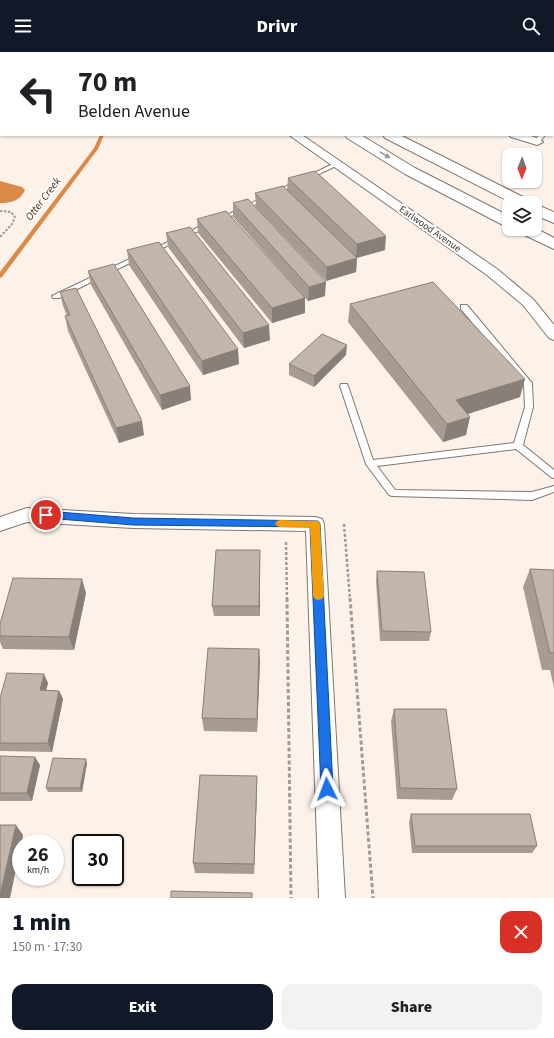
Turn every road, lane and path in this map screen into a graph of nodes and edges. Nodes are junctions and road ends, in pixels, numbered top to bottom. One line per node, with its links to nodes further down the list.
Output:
1 (296, 136): 7 (street, Earlwood Avenue)
2 (354, 136): 13 (highway, one-way to 13)
3 (392, 136): 8 (highway)
4 (412, 136): 9 (highway)
5 (523, 136): 6 (street)
6 (539, 138)
7 (337, 164): 17 (lane); 19 (street, Earlwood Avenue)
8 (510, 196)
9 (516, 196)
10 (0, 211): 15 (path)
11 (542, 212): 12 (highway)
12 (552, 217)
13 (502, 218)
14 (538, 236): 16 (highway)
15 (0, 237)
16 (554, 244)
17 (56, 296)
18 (464, 307): 21 (lane)
19 (554, 335)
20 (344, 386): 22 (lane)
21 (518, 446): 22 (lane); 23 (lane)
22 (370, 464): 24 (lane)
23 (554, 475)
24 (554, 489)
25 (0, 524): 26 (street)
26 (286, 524): 28 (path); 29 (street)
27 (344, 524): 30 (path)
28 (291, 898)
29 (332, 898)
30 (373, 898)

